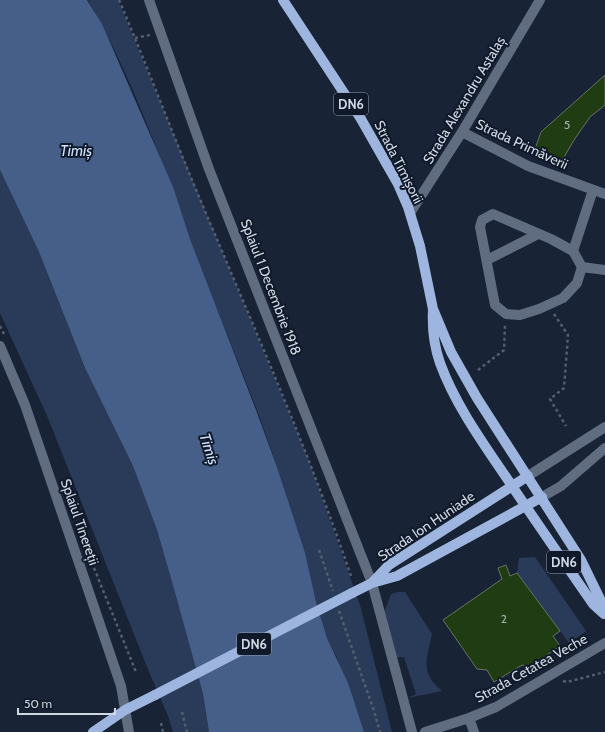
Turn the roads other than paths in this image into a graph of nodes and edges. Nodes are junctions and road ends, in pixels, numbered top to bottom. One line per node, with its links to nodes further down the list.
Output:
1 (149, 0): 21 (street, Splaiul 1 Decembrie 1918)
2 (283, 0): 7 (main road, Strada Timișorii / DN6)
3 (540, 0): 4 (street, Strada Alexandru Astalaș)
4 (462, 132): 5 (street, Strada Primăverii); 7 (street, Strada Alexandru Astalaș)
5 (593, 190): 6 (street, Strada Primăverii); 9 (street)
6 (605, 194)
7 (410, 213): 13 (main road, Strada Timișorii / DN6)
8 (538, 234): 9 (street); 10 (street); 10 (street)
9 (572, 252): 11 (street)
10 (487, 260): 11 (street)
11 (582, 267): 12 (street)
12 (605, 270)
13 (433, 309): 17 (main road, Strada Timișorii / DN6); 18 (main road, Strada Timișorii / DN6)
14 (0, 346): 24 (street, Splaiul Tinereții)
15 (605, 427): 17 (street, Strada Ion Huniade)
16 (605, 448): 19 (street, Strada Ion Huniade)
17 (528, 476): 18 (main road, Strada Ion Huniade / DN6); 19 (main road, Strada Timișorii / DN6)
18 (512, 486): 20 (main road, Strada Timișorii / DN6); 21 (main road, Strada Ion Huniade / DN6)
19 (542, 497): 20 (main road, Strada Ion Huniade); 22 (main road, DN6)
20 (525, 507): 21 (main road, Strada Ion Huniade / DN6); 22 (main road, DN6)
21 (372, 583): 24 (main road, DN6, bridge); 28 (street, Splaiul 1 Decembrie 1918)
22 (605, 614)
23 (605, 643): 25 (street, Strada Cetatea Veche)
24 (124, 710): 26 (main road, DN6); 27 (street, Splaiul Tinereții)
25 (469, 718): 29 (street, Strada Cetatea Veche); 30 (street)
26 (93, 732)
27 (129, 732)
28 (412, 732)
29 (425, 732)
30 (474, 732)

